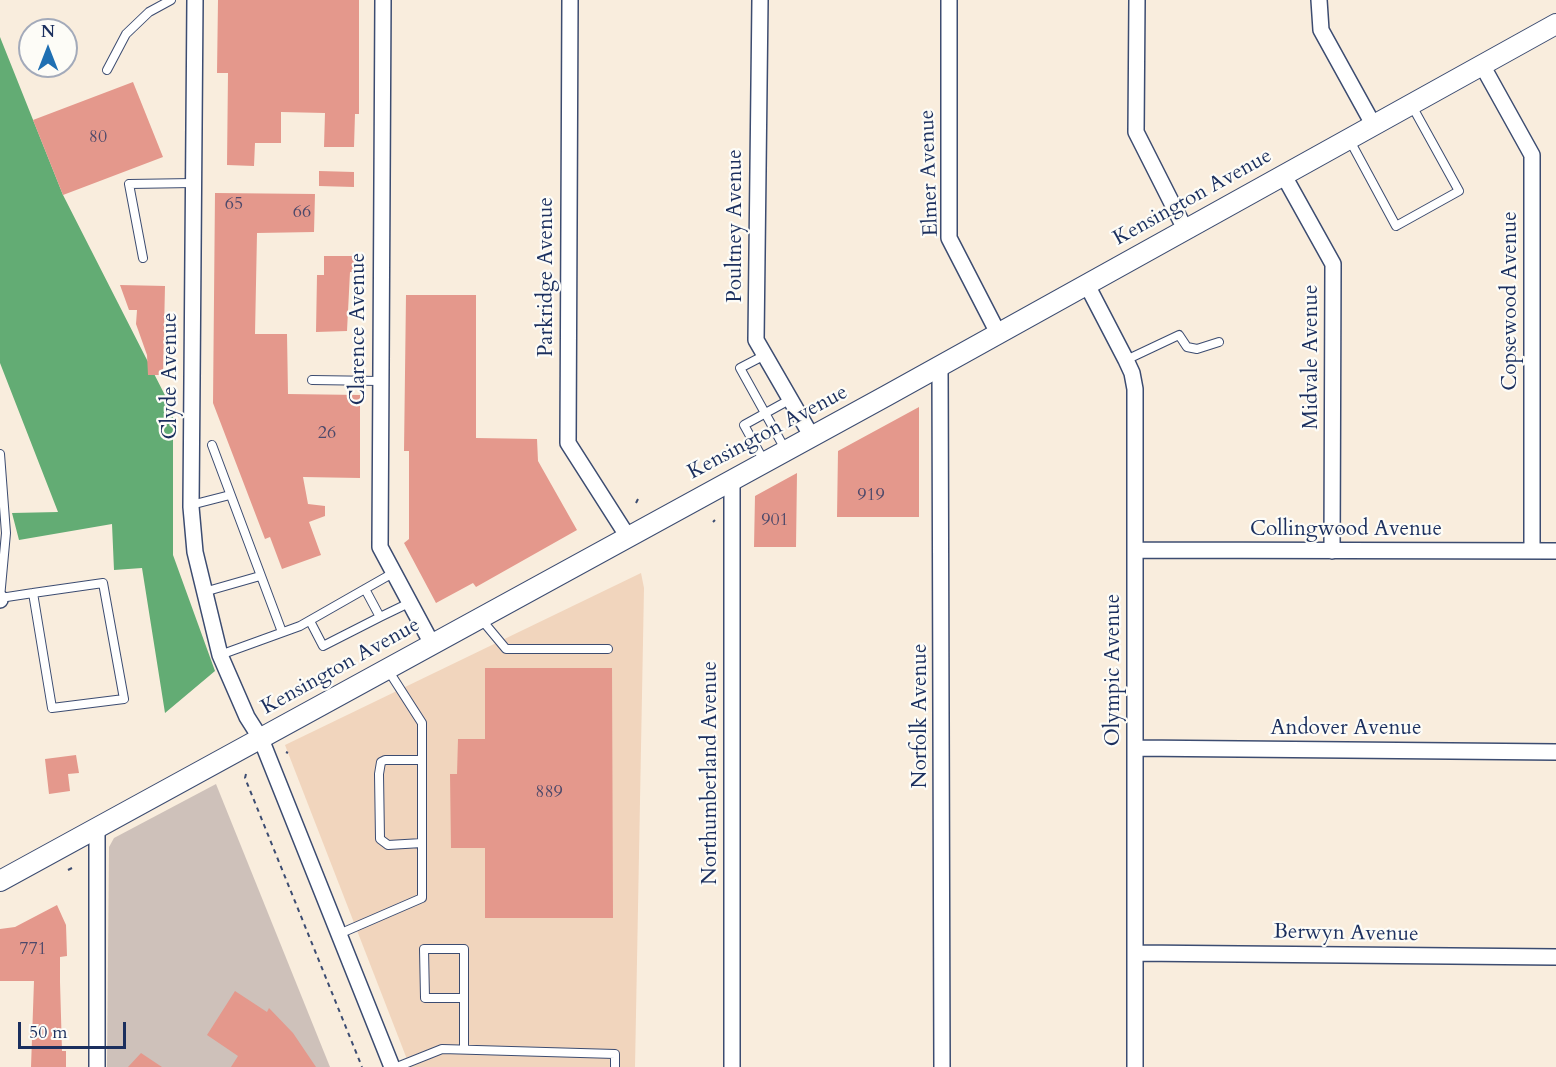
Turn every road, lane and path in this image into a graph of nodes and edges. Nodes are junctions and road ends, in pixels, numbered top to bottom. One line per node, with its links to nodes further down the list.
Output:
1 (171, 0): 9 (lane)
2 (195, 0): 17 (street, Clyde Avenue)
3 (383, 0): 27 (street, Clarence Avenue)
4 (570, 0): 40 (street, Parkridge Avenue)
5 (760, 0): 23 (street, Poultney Avenue)
6 (949, 0): 21 (street, Elmer Avenue)
7 (1137, 0): 18 (street)
8 (1319, 0): 14 (street)
9 (160, 2): 12 (lane)
10 (1556, 24): 11 (street, Kensington Avenue)
11 (1482, 65): 13 (street, Kensington Avenue); 43 (street, Copsewood Avenue)
12 (107, 70)
13 (1412, 104): 14 (street, Kensington Avenue); 15 (lane)
14 (1374, 126): 15 (street, Kensington Avenue)
15 (1349, 139): 16 (street, Kensington Avenue)
16 (1284, 176): 18 (street, Kensington Avenue); 42 (street, Midvale Avenue)
17 (194, 183): 19 (lane); 39 (street, Clyde Avenue)
18 (1185, 229): 20 (street, Kensington Avenue)
19 (143, 258)
20 (1086, 285): 21 (street, Kensington Avenue); 24 (street, Olympic Avenue)
21 (998, 333): 25 (street, Kensington Avenue)
22 (1219, 342): 24 (lane)
23 (765, 355): 28 (street, Poultney Avenue); 29 (lane)
24 (1126, 360): 41 (street, Olympic Avenue)
25 (940, 365): 30 (street, Kensington Avenue); 79 (street, Norfolk Avenue)
26 (312, 380): 27 (lane)
27 (380, 381): 45 (street, Clarence Avenue)
28 (790, 399): 29 (lane); 30 (street, Poultney Avenue)
29 (765, 413): 32 (lane); 34 (lane)
30 (812, 437): 32 (street, Kensington Avenue)
31 (212, 445): 36 (lane)
32 (786, 451): 34 (street, Kensington Avenue)
33 (0, 454): 50 (lane)
34 (765, 462): 35 (street, Kensington Avenue)
35 (732, 479): 40 (street, Kensington Avenue); 78 (street, Northumberland Avenue)
36 (230, 495): 39 (lane); 46 (lane)
37 (638, 499): 38 (path)
38 (636, 503)
39 (191, 505): 48 (street, Clyde Avenue)
40 (628, 537): 53 (street, Kensington Avenue)
41 (1136, 550): 42 (street, Collingwood Avenue); 61 (street, Olympic Avenue)
42 (1332, 551): 43 (street, Collingwood Avenue)
43 (1532, 551): 44 (street, Collingwood Avenue)
44 (1556, 551)
45 (393, 573): 47 (lane); 51 (street, Clarence Avenue)
46 (260, 576): 48 (lane); 55 (lane)
47 (365, 589): 52 (lane); 54 (lane)
48 (204, 592): 58 (street, Clyde Avenue)
49 (33, 593): 49 (lane); 50 (lane)
50 (0, 599)
51 (409, 603): 52 (lane); 56 (street, Clarence Avenue)
52 (380, 617): 54 (lane)
53 (480, 618): 56 (street, Kensington Avenue); 57 (lane)
54 (310, 621): 55 (lane)
55 (282, 632): 58 (lane)
56 (432, 644): 59 (street, Kensington Avenue)
57 (608, 649)
58 (220, 655): 60 (street, Clyde Avenue)
59 (387, 669): 60 (street, Kensington Avenue); 63 (lane)
60 (261, 739): 65 (street, Kensington Avenue); 68 (street, Clyde Avenue)
61 (1135, 748): 62 (street, Andover Avenue); 69 (street, Olympic Avenue)
62 (1556, 752)
63 (422, 760): 66 (lane); 66 (lane)
64 (246, 774): 74 (path)
65 (97, 827): 67 (street, Kensington Avenue); 73 (street)
66 (422, 843): 68 (lane)
67 (0, 880)
68 (339, 934): 75 (street, Clyde Avenue)
69 (1135, 953): 70 (street, Berwyn Avenue); 80 (street, Olympic Avenue)
70 (1556, 957)
71 (464, 998): 71 (lane); 72 (lane)
72 (464, 1049): 76 (lane); 77 (lane)
73 (97, 1067)
74 (362, 1067)
75 (392, 1067)
76 (398, 1067)
77 (615, 1067)
78 (732, 1067)
79 (942, 1067)
80 (1135, 1067)

